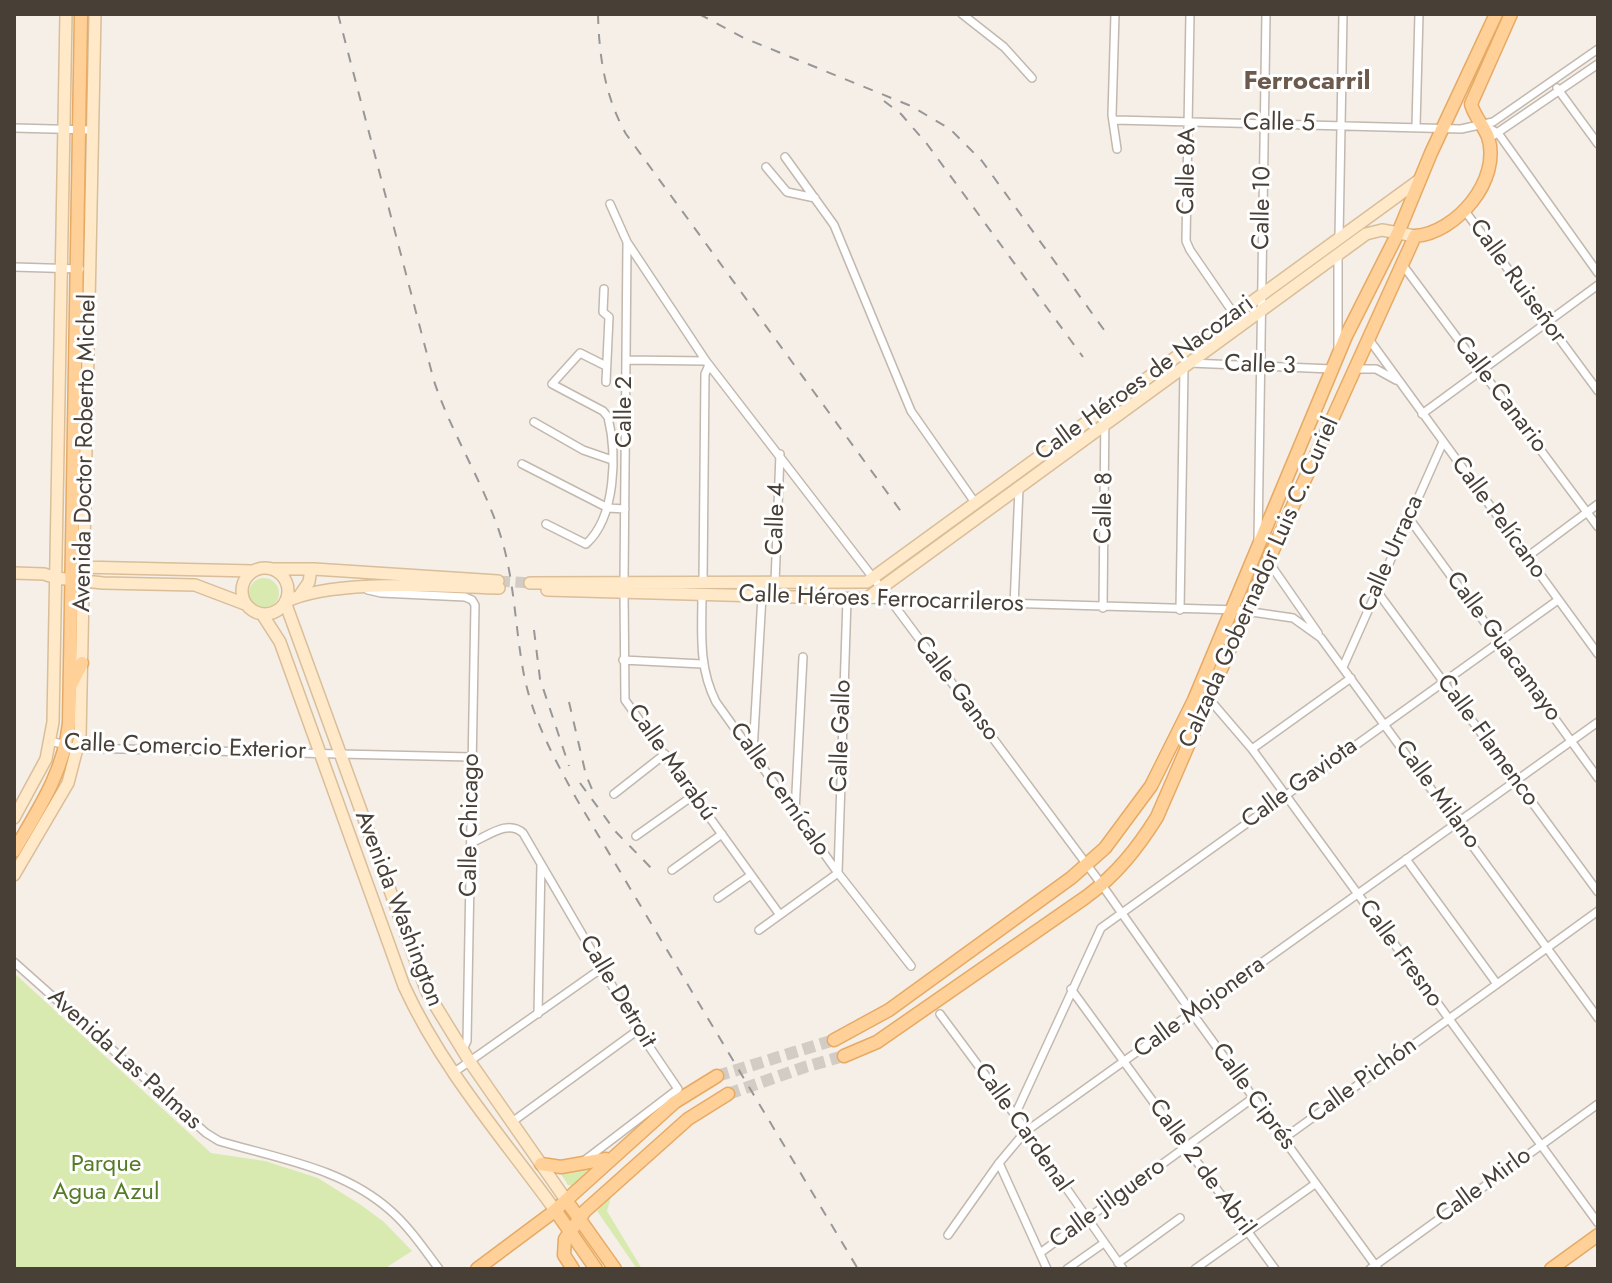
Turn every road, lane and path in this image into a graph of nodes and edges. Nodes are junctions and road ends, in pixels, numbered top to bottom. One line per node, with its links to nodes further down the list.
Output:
1 (66, 14): 24 (main road, Avenida Doctor Roberto Michel)
2 (81, 14): 25 (main road, Avenida Doctor Roberto Michel)
3 (95, 14): 25 (main road, Avenida Doctor Roberto Michel)
4 (962, 14): 14 (street)
5 (1115, 14): 17 (street)
6 (1190, 14): 18 (street, Calle 8A)
7 (1266, 14): 19 (street, Calle 10)
8 (1343, 14): 21 (street)
9 (1419, 14): 22 (street)
10 (1496, 14): 26 (main road, Calzada Gobernador Luis C. Curiel)
11 (1511, 14): 20 (main road)
12 (1598, 49): 15 (street)
13 (1598, 64): 16 (street)
14 (1032, 78)
15 (1550, 81): 16 (street); 20 (street)
16 (1559, 90): 27 (street); 28 (street)
17 (1115, 120): 18 (street, Calle 5); 29 (street)
18 (1189, 122): 19 (street, Calle 5); 50 (street, Calle 8A)
19 (1264, 124): 21 (street, Calle 5); 48 (street, Calle 10)
20 (1481, 124): 26 (street, Calle 5); 27 (main road)
21 (1341, 126): 22 (street, Calle 5); 38 (street)
22 (1416, 126): 26 (street, Calle 5)
23 (14, 128): 24 (street)
24 (63, 129): 25 (street); 43 (main road, Avenida Doctor Roberto Michel)
25 (85, 130): 44 (main road, Avenida Doctor Roberto Michel)
26 (1443, 130): 32 (main road, Calzada Gobernador Luis C. Curiel)
27 (1493, 136): 35 (main road); 45 (street)
28 (1598, 144)
29 (1117, 149)
30 (785, 157): 33 (street)
31 (766, 167): 33 (street)
32 (1418, 181): 36 (main road, Calzada Gobernador Luis C. Curiel); 38 (main road, Calle Héroes de Nacozari)
33 (815, 198): 76 (street)
34 (610, 204): 39 (street, Calle Ganso)
35 (1465, 211): 37 (main road); 51 (street, Calle Ruiseñor)
36 (1398, 233): 37 (main road, Calle Héroes de Nacozari); 40 (main road, Calle Héroes de Nacozari); 53 (main road, Calzada Gobernador Luis C. Curiel)
37 (1415, 236): 41 (main road, Calzada Gobernador Luis C. Curiel)
38 (1339, 238): 48 (main road, Calle Héroes de Nacozari)
39 (627, 242): 54 (street, Calle 2); 55 (street, Calle Ganso)
40 (1338, 254): 49 (main road, Calle Héroes de Nacozari); 53 (street)
41 (1402, 264): 52 (main road, Calzada Gobernador Luis C. Curiel); 61 (street, Calle Canario)
42 (14, 267): 43 (street)
43 (61, 268): 44 (street); 64 (main road, Avenida Doctor Roberto Michel)
44 (83, 269): 65 (main road, Avenida Doctor Roberto Michel); 88 (main road, Avenida Doctor Roberto Michel)
45 (1598, 273)
46 (1598, 285): 51 (street)
47 (604, 289): 57 (street)
48 (1262, 294): 49 (street, Calle 10); 50 (main road, Calle Héroes de Nacozari)
49 (1261, 311): 56 (main road, Calle Héroes de Nacozari); 58 (street, Calle 10)
50 (1234, 314): 67 (main road, Calle Héroes de Nacozari)
51 (1547, 322): 61 (street); 66 (street, Calle Ruiseñor)
52 (1368, 338): 60 (main road, Calzada Gobernador Luis C. Curiel); 62 (street, Calle Pelícano)
53 (1338, 354): 59 (main road, Calzada Gobernador Luis C. Curiel)
54 (626, 360): 55 (street); 79 (street, Calle 2)
55 (707, 363): 72 (street, Calle Ganso); 95 (street)
56 (1186, 364): 58 (street, Calle 3); 70 (main road, Calle Héroes de Nacozari); 113 (street)
57 (606, 366): 63 (street); 73 (street)
58 (1260, 367): 59 (street, Calle 3); 85 (street, Calle 10)
59 (1332, 369): 85 (main road, Calzada Gobernador Luis C. Curiel)
60 (1353, 370): 62 (street); 87 (main road, Calzada Gobernador Luis C. Curiel)
61 (1482, 370): 68 (street); 80 (street, Calle Canario)
62 (1398, 381): 68 (street, Calle Pelícano)
63 (606, 382)
64 (59, 391): 65 (main road); 84 (main road, Avenida Doctor Roberto Michel)
65 (73, 391): 84 (main road, Avenida Doctor Roberto Michel)
66 (1598, 391)
67 (1105, 409): 70 (street, Calle 8); 76 (main road, Calle Héroes de Nacozari)
68 (1422, 414): 71 (street, Calle Pelícano)
69 (534, 422): 73 (street)
70 (1106, 423): 75 (main road, Calle Héroes de Nacozari); 112 (street, Calle 8)
71 (1443, 442): 81 (street, Calle Urraca); 86 (street, Calle Pelícano)
72 (780, 454): 96 (street, Calle 4); 97 (street, Calle Ganso)
73 (612, 460): 78 (street)
74 (522, 464): 78 (street)
75 (1019, 486): 97 (main road, Calle Héroes de Nacozari); 111 (street)
76 (976, 504): 97 (main road, Calle Héroes de Nacozari)
77 (1598, 504): 80 (street)
78 (608, 508): 79 (street); 82 (street)
79 (625, 509): 99 (street, Calle 2)
80 (1587, 512): 83 (street, Calle Canario); 86 (street)
81 (1408, 517): 101 (street, Calle Urraca); 122 (street, Calle Guacamayo)
82 (546, 524)
83 (1598, 527)
84 (63, 546): 93 (main road, Avenida Doctor Roberto Michel)
85 (1258, 546): 114 (main road, Calzada Gobernador Luis C. Curiel)
86 (1527, 557): 107 (street, Calle Pelícano)
87 (1268, 561): 117 (main road, Calzada Gobernador Luis C. Curiel); 121 (street)
88 (84, 567): 91 (main road); 93 (main road); 94 (main road, Avenida Doctor Roberto Michel)
89 (271, 569): 90 (main road); 91 (main road); 109 (main road)
90 (311, 569): 100 (main road); 103 (main road)
91 (253, 571): 110 (main road)
92 (14, 573): 93 (main road)
93 (63, 573): 94 (main road); 115 (main road, Avenida Doctor Roberto Michel); 116 (main road, Avenida Doctor Roberto Michel)
94 (84, 581): 110 (main road); 126 (main road, Avenida Doctor Roberto Michel)
95 (703, 581): 96 (main road, Calle Héroes Ferrocarrileros); 99 (main road, Calle Héroes Ferrocarrileros)
96 (775, 583): 97 (main road, Calle Héroes Ferrocarrileros)
97 (877, 583): 106 (main road, Calle Héroes de Nacozari); 108 (street, Calle Ganso)
98 (530, 586): 99 (main road, Calle Héroes Ferrocarrileros)
99 (624, 587): 102 (main road, Calle Héroes Ferrocarrileros); 125 (street, Calle Marabú)
100 (362, 588): 103 (main road); 147 (street, Calle Chicago)
101 (1376, 590): 128 (street, Calle Urraca); 130 (street, Calle Flamenco)
102 (702, 594): 104 (main road, Calle Héroes Ferrocarrileros); 127 (street, Calle Cernícalo)
103 (300, 595): 109 (main road)
104 (762, 596): 105 (main road, Calle Héroes Ferrocarrileros); 143 (street)
105 (847, 599): 106 (main road, Calle Héroes Ferrocarrileros); 168 (street, Calle Gallo)
106 (866, 599): 108 (street, Calle Héroes Ferrocarrileros)
107 (1558, 600): 122 (street, Calle Gaviota); 123 (street, Calle Pelícano)
108 (891, 601): 111 (street, Calle Héroes Ferrocarrileros); 166 (street, Calle Ganso)
109 (285, 602): 118 (main road); 145 (main road, Avenida Washington)
110 (245, 604): 118 (main road)
111 (1014, 606): 112 (street, Calle Héroes Ferrocarrileros)
112 (1103, 608): 113 (street, Calle Héroes Ferrocarrileros)
113 (1180, 610): 114 (street, Calle Héroes Ferrocarrileros)
114 (1231, 610): 117 (street, Calle Héroes Ferrocarrileros); 133 (main road, Calzada Gobernador Luis C. Curiel)
115 (55, 611): 116 (main road); 120 (main road, Avenida Doctor Roberto Michel)
116 (69, 611): 119 (main road, Avenida Doctor Roberto Michel)
117 (1248, 612): 121 (street, Calle Milano); 134 (main road, Calzada Gobernador Luis C. Curiel)
118 (262, 614): 144 (main road, Avenida Washington)
119 (69, 633): 120 (main road); 131 (main road, Avenida Doctor Roberto Michel)
120 (55, 634): 132 (main road, Avenida Doctor Roberto Michel)
121 (1321, 638): 128 (street, Calle Milano)
122 (1499, 642): 130 (street, Calle Gaviota); 140 (street, Calle Guacamayo)
123 (1598, 654)
124 (803, 657): 156 (street)
125 (623, 660): 127 (street); 146 (street, Calle Marabú)
126 (82, 663): 131 (main road); 141 (main road, Avenida Doctor Roberto Michel)
127 (702, 664): 143 (street, Calle Cernícalo)
128 (1343, 667): 129 (street, Calle Milano)
129 (1351, 678): 138 (street, Calle Milano); 142 (street)
130 (1443, 682): 138 (street, Calle Gaviota); 149 (street, Calle Flamenco)
131 (69, 692): 132 (main road); 136 (main road, Avenida Doctor Roberto Michel)
132 (54, 694): 135 (main road, Avenida Doctor Roberto Michel)
133 (1194, 700): 134 (street); 166 (main road, Calzada Gobernador Luis C. Curiel)
134 (1210, 700): 142 (street, Calle Fresno); 171 (main road, Calzada Gobernador Luis C. Curiel)
135 (53, 712): 136 (main road); 139 (main road, Avenida Doctor Roberto Michel)
136 (69, 712): 141 (main road, Avenida Doctor Roberto Michel)
137 (1598, 722): 140 (street, Calle Mojonera)
138 (1384, 724): 154 (street, Calle Gaviota); 159 (street, Calle Milano)
139 (50, 741): 141 (street, Calle Comercio Exterior); 150 (main road, Avenida Doctor Roberto Michel)
140 (1571, 741): 148 (street, Calle Guacamayo); 149 (street, Calle Mojonera)
141 (72, 747): 144 (street, Calle Comercio Exterior); 151 (main road, Avenida Doctor Roberto Michel)
142 (1252, 749): 154 (street, Calle Fresno)
143 (753, 752): 156 (street, Calle Cernícalo)
144 (321, 753): 145 (street, Calle Comercio Exterior); 196 (main road, Avenida Washington)
145 (339, 754): 147 (street, Calle Comercio Exterior); 192 (main road, Avenida Washington)
146 (665, 754): 152 (street); 153 (street, Calle Marabú)
147 (471, 757): 162 (street, Calle Chicago)
148 (1598, 778)
149 (1516, 781): 159 (street, Calle Mojonera); 172 (street, Calle Flamenco)
150 (33, 782): 151 (main road); 155 (main road, Avenida Doctor Roberto Michel)
151 (56, 792): 157 (main road, Avenida Doctor Roberto Michel)
152 (614, 794)
153 (694, 795): 160 (street, Calle Marabú); 161 (street)
154 (1285, 796): 173 (street, Calle Fresno); 176 (street, Calle Gaviota)
155 (21, 805): 157 (main road); 158 (main road, Avenida Doctor Roberto Michel)
156 (795, 812): 168 (street, Calle Cernícalo)
157 (41, 816): 163 (main road, Avenida Doctor Roberto Michel); 169 (main road, Avenida Doctor Roberto Michel)
158 (14, 818)
159 (1457, 823): 164 (street, Calle Mojonera); 179 (street, Calle Milano)
160 (722, 834): 167 (street); 170 (street, Calle Marabú)
161 (636, 836)
162 (471, 843): 165 (street, Calle Detroit); 192 (street, Calle Chicago)
163 (14, 851)
164 (1406, 859): 173 (street, Calle Mojonera); 183 (street)
165 (541, 864): 182 (street, Calle Detroit); 186 (street)
166 (1087, 866): 171 (street, Calle Ganso); 191 (main road, Calzada Gobernador Luis C. Curiel)
167 (672, 870)
168 (838, 873): 177 (street); 181 (street, Calle Cernícalo)
169 (14, 875)
170 (751, 875): 174 (street); 177 (street, Calle Marabú)
171 (1102, 885): 176 (street, Calle Ciprés); 193 (main road, Calzada Gobernador Luis C. Curiel)
172 (1598, 892)
173 (1358, 895): 185 (street, Calle Mojonera); 189 (street, Calle Fresno)
174 (718, 898)
175 (1598, 911): 179 (street, Calle Pichón)
176 (1121, 914): 184 (street, Calle Gaviota); 185 (street, Calle Ciprés)
177 (780, 915): 178 (street)
178 (759, 930)
179 (1548, 948): 183 (street, Calle Pichón); 188 (street, Calle Milano)
180 (14, 962): 226 (street, Avenida Las Palmas)
181 (911, 966)
182 (602, 968): 186 (street); 190 (street, Calle Detroit)
183 (1497, 984): 189 (street, Calle Pichón)
184 (1071, 989): 195 (street, Calle 2 de Abril); 201 (street, Calle Gaviota)
185 (1192, 1013): 195 (street, Calle Mojonera); 199 (street, Calle Ciprés)
186 (538, 1014): 194 (street)
187 (940, 1014): 201 (street, Calle Cardenal)
188 (1598, 1018)
189 (1449, 1019): 204 (street, Calle Pichón); 205 (street, Calle Fresno)
190 (638, 1030): 202 (street); 210 (street, Calle Detroit)
191 (834, 1040)
192 (462, 1051): 194 (main road, Avenida Washington)
193 (844, 1056)
194 (470, 1062): 196 (street); 202 (main road, Avenida Washington)
195 (1125, 1062): 203 (street, Calle Mojonera); 206 (street, Calle 2 de Abril)
196 (453, 1073): 213 (main road, Avenida Washington)
197 (717, 1076): 207 (main road)
198 (728, 1094): 214 (main road)
199 (1253, 1098): 204 (street, Calle Ciprés); 206 (street, Calle Jilguero)
200 (1598, 1104): 205 (street, Calle Mirlo)
201 (1015, 1115): 203 (street, Calle Cardenal)
202 (512, 1122): 209 (main road, Avenida Washington)
203 (1025, 1132): 208 (street, Calle Mojonera); 216 (street, Calle Cardenal)
204 (1283, 1139): 211 (street, Calle Ciprés)
205 (1541, 1145): 217 (street, Calle Fresno); 225 (street, Calle Mirlo)
206 (1186, 1147): 216 (street, Calle Jilguero); 219 (street, Calle 2 de Abril)
207 (610, 1158): 210 (main road); 212 (main road)
208 (999, 1163): 220 (street, Calle Mojonera); 223 (street)
209 (541, 1164): 210 (main road); 212 (main road, Avenida Washington)
210 (577, 1166)
211 (1315, 1184): 219 (street); 225 (street, Calle Ciprés)
212 (566, 1200): 213 (main road); 214 (main road, Avenida Washington)
213 (555, 1210): 218 (main road, Avenida Washington); 227 (main road)
214 (579, 1218): 218 (main road); 230 (main road, Avenida Washington)
215 (1180, 1218): 224 (street)
216 (1087, 1219): 222 (street, Calle Cardenal); 223 (street, Calle Jilguero)
217 (1598, 1223)
218 (570, 1231): 228 (main road); 229 (main road, Avenida Washington)
219 (1247, 1231): 233 (street); 234 (street, Calle 2 de Abril)
220 (948, 1235)
221 (1598, 1235): 235 (main road)
222 (1104, 1243): 224 (street, Calle Cardenal); 232 (street)
223 (1040, 1253): 231 (street)
224 (1121, 1266)
225 (1375, 1268)
226 (439, 1269)
227 (477, 1269)
228 (573, 1269)
229 (596, 1269)
230 (615, 1269)
231 (1047, 1269)
232 (1067, 1269)
233 (1195, 1269)
234 (1275, 1269)
235 (1551, 1269)

